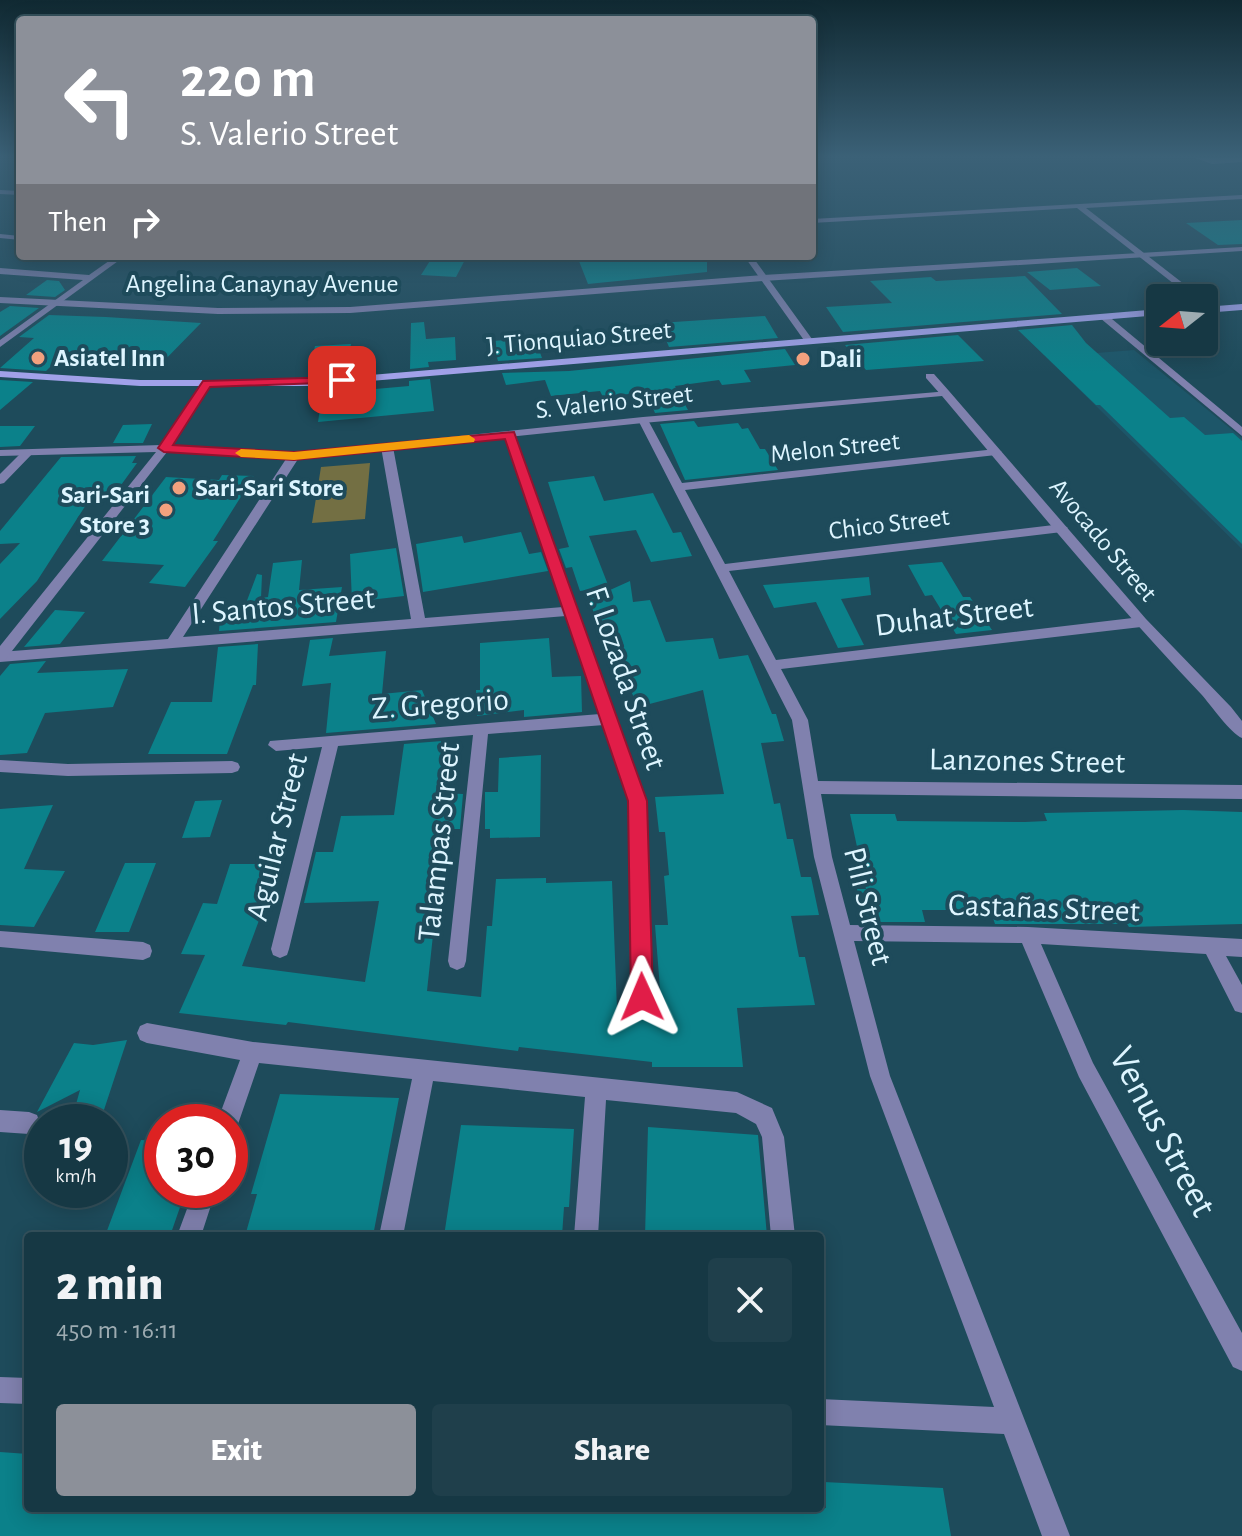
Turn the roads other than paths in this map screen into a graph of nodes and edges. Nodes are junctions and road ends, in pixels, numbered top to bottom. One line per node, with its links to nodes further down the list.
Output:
1 (1109, 230): 3 (street)
2 (1242, 249): 3 (street, Angelina Canaynay Avenue)
3 (1139, 253): 8 (street, Angelina Canaynay Avenue); 9 (street)
4 (115, 260): 7 (street)
5 (751, 260): 8 (street)
6 (0, 271): 7 (street)
7 (90, 278): 11 (street)
8 (763, 278): 11 (street, Angelina Canaynay Avenue); 16 (street)
9 (1180, 284)
10 (0, 300): 11 (street, Angelina Canaynay Avenue)
11 (55, 304): 17 (street)
12 (1218, 307): 13 (main road)
13 (1242, 307)
14 (1146, 313): 15 (main road, J. Tionquiao Street)
15 (1103, 316): 16 (main road, J. Tionquiao Street); 23 (street)
16 (809, 341): 20 (main road, J. Tionquiao Street)
17 (0, 344)
18 (0, 374): 20 (main road, J. Tionquiao Street)
19 (930, 376): 21 (street, Avocado Street)
20 (202, 384): 28 (street)
21 (945, 393): 24 (street, S. Valerio Street); 30 (street, Avocado Street)
22 (1242, 418): 23 (street)
23 (1225, 419): 25 (street)
24 (643, 420): 26 (street, S. Valerio Street); 34 (street, Pili Street)
25 (1242, 433)
26 (510, 435): 27 (street, S. Valerio Street); 37 (street, F. Lozada Street)
27 (387, 447): 32 (street, S. Valerio Street); 39 (street)
28 (164, 448): 29 (street, S. Valerio Street); 32 (street, S. Valerio Street); 41 (street)
29 (28, 452): 31 (street, S. Valerio Street); 33 (street)
30 (996, 452): 34 (street, Melon Street); 35 (street, Avocado Street)
31 (0, 453)
32 (294, 456): 40 (street)
33 (0, 481)
34 (679, 487): 36 (street, Pili Street)
35 (1062, 528): 36 (street, Chico Street); 38 (street, Avocado Street)
36 (722, 568): 42 (street, Pili Street)
37 (570, 611): 39 (street, I. Santos Street); 43 (street, F. Lozada Street)
38 (1141, 622): 42 (street, Duhat Street); 45 (street, Avocado Street)
39 (419, 623): 40 (street, I. Santos Street)
40 (172, 643): 41 (street, I. Santos Street)
41 (0, 656)
42 (774, 665): 50 (street, Pili Street)
43 (609, 719): 44 (street, Z. Gregorio); 60 (street, F. Lozada Street)
44 (481, 729): 46 (street, Z. Gregorio); 59 (street, Talampas Street)
45 (1242, 732)
46 (332, 740): 47 (street, Z. Gregorio); 57 (street, Aguilar Street)
47 (276, 745)
48 (0, 766): 49 (street)
49 (232, 767)
50 (812, 787): 51 (street, Lanzones Street); 52 (street, Pili Street)
51 (1242, 792)
52 (843, 933): 53 (street, Castañas Street); 78 (street, Pili Street)
53 (1028, 935): 55 (street, Castañas Street); 74 (street, Venus Street)
54 (0, 939): 58 (street)
55 (1211, 946): 56 (street, Castañas Street); 61 (street)
56 (1242, 948)
57 (280, 949)
58 (143, 951)
59 (457, 961)
60 (642, 997)
61 (1242, 1004)
62 (147, 1033): 63 (street)
63 (253, 1052): 64 (street); 66 (street)
64 (424, 1072): 65 (street); 71 (street)
65 (596, 1091): 72 (street); 73 (street)
66 (234, 1104)
67 (0, 1121): 68 (street)
68 (24, 1123)
69 (199, 1208): 70 (street)
70 (190, 1232)
71 (392, 1232)
72 (586, 1232)
73 (783, 1232)
74 (1242, 1358)
75 (0, 1390): 76 (street)
76 (24, 1391)
77 (824, 1412): 78 (street)
78 (1010, 1421): 79 (street, Pili Street)
79 (1056, 1536)

